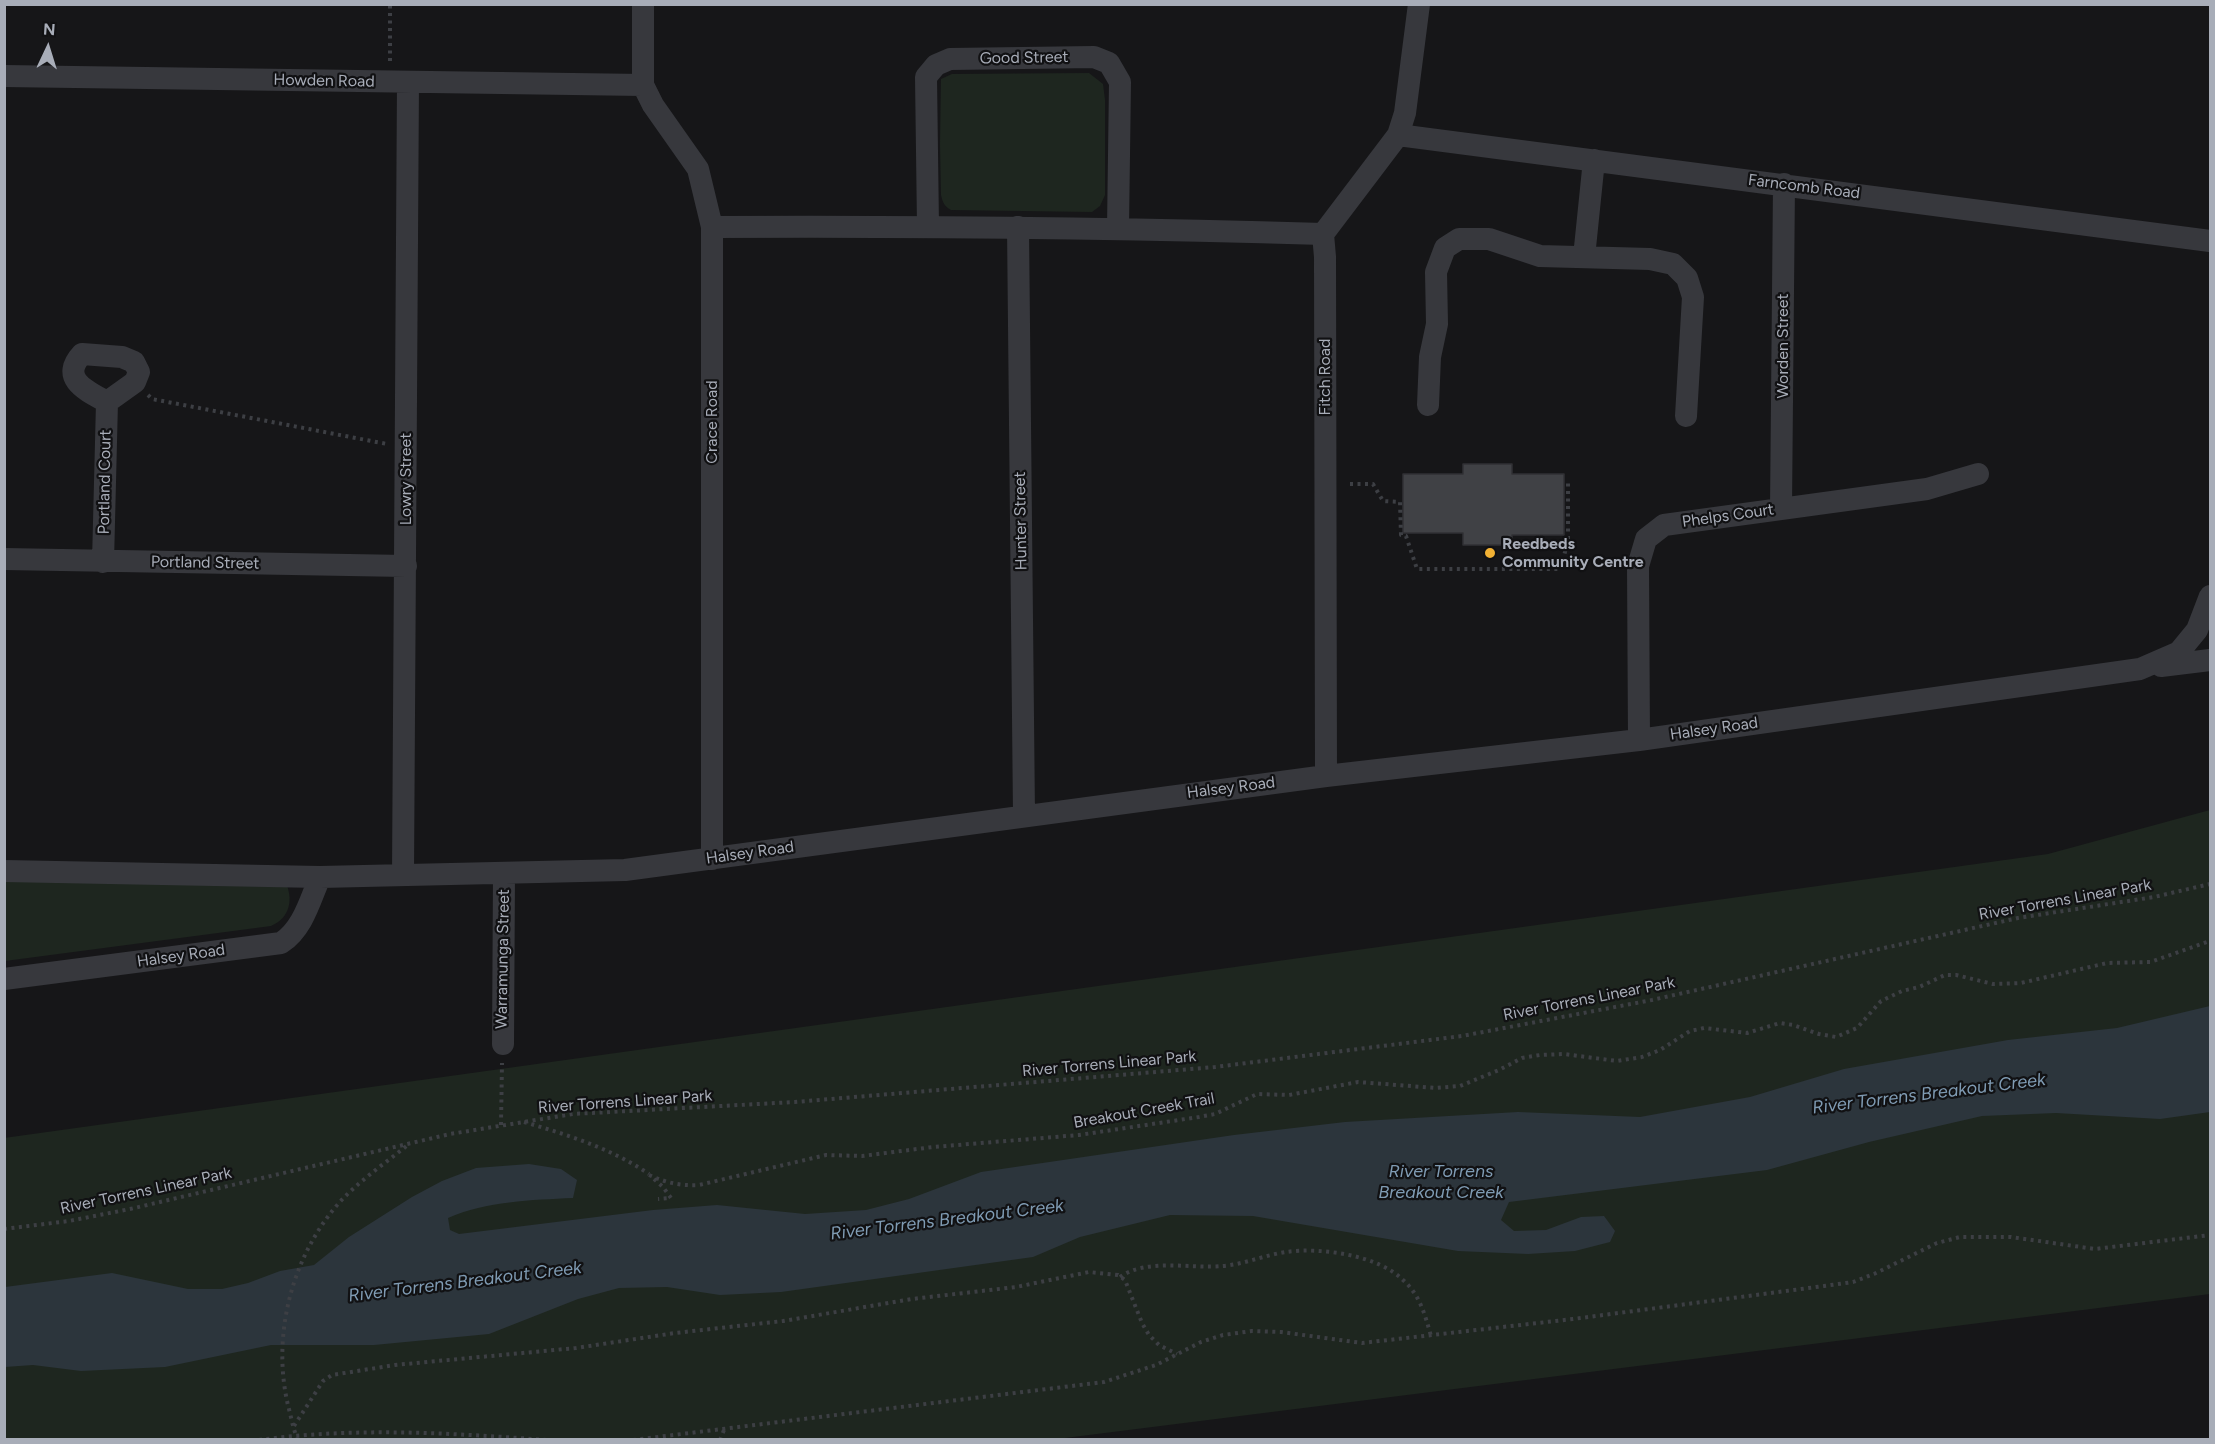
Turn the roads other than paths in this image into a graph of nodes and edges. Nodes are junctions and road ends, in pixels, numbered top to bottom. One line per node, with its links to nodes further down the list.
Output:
1 (643, 4): 5 (street, Crace Road)
2 (1419, 4): 6 (street)
3 (4, 76): 4 (street, Howden Road)
4 (399, 82): 5 (street, Howden Road); 23 (street, Lowry Street)
5 (643, 85): 10 (street, Crace Road)
6 (1398, 135): 7 (street, Farncomb Road); 13 (street)
7 (1594, 160): 8 (street, Farncomb Road); 15 (street)
8 (1784, 184): 14 (street, Farncomb Road); 20 (street, Worden Street)
9 (928, 226): 10 (street); 11 (street); 12 (street, Good Street)
10 (712, 227): 30 (street, Crace Road)
11 (1018, 227): 12 (street); 29 (street, Hunter Street)
12 (1118, 228): 13 (street)
13 (1323, 234): 28 (street, Fitch Road)
14 (2211, 241)
15 (1584, 257): 17 (street); 18 (street)
16 (107, 402): 16 (street); 22 (street, Portland Court)
17 (1428, 405)
18 (1686, 416)
19 (1978, 474): 20 (street, Phelps Court)
20 (1781, 508): 27 (street, Phelps Court)
21 (4, 560): 22 (street, Portland Street)
22 (103, 562): 23 (street, Portland Street)
23 (406, 566): 33 (street, Lowry Street)
24 (2211, 596): 26 (street, Halsey Road)
25 (2211, 660): 26 (street, Halsey Road)
26 (2140, 669): 27 (street, Halsey Road)
27 (1639, 740): 28 (street, Halsey Road)
28 (1326, 776): 29 (street, Halsey Road)
29 (1024, 816): 30 (street, Halsey Road)
30 (712, 859): 32 (street, Halsey Road)
31 (4, 871): 34 (street, Halsey Road)
32 (504, 874): 33 (street, Halsey Road); 36 (street, Warramunga Street)
33 (403, 875): 34 (street, Halsey Road)
34 (320, 877): 35 (street, Halsey Road)
35 (4, 979)
36 (503, 1044)

